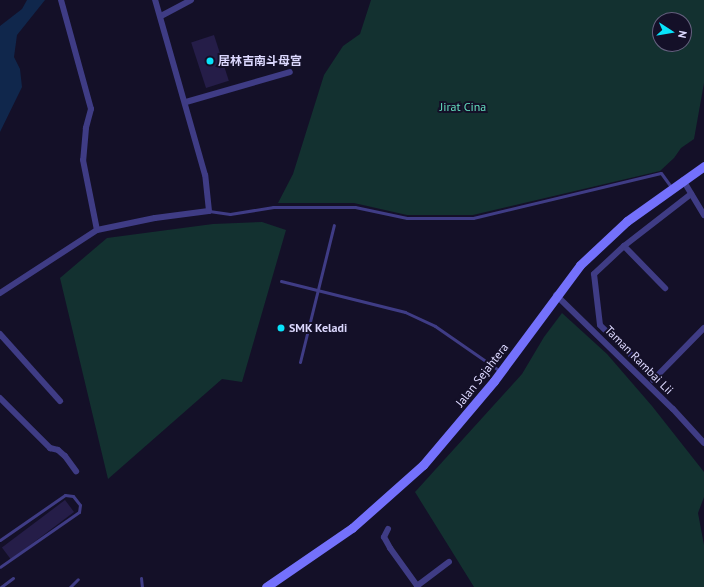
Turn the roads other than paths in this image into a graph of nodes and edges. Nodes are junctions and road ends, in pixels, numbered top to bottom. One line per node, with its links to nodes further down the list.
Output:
1 (61, 0): 14 (street)
2 (156, 0): 4 (street)
3 (190, 0): 4 (street)
4 (161, 16): 6 (street)
5 (290, 72): 6 (street)
6 (186, 102): 11 (street)
7 (704, 166): 8 (street, Jalan Sejahtera)
8 (683, 180): 9 (street, Jalan Sejahtera); 10 (street)
9 (671, 187): 11 (lane); 20 (street, Jalan Sejahtera)
10 (691, 194): 12 (street); 15 (street)
11 (209, 211): 14 (street)
12 (704, 215)
13 (334, 225): 18 (lane)
14 (98, 230): 19 (street)
15 (624, 246): 17 (street); 25 (street)
16 (281, 282): 18 (lane)
17 (665, 288)
18 (318, 291): 23 (lane); 24 (lane)
19 (0, 293)
20 (556, 295): 24 (street, Jalan Sejahtera); 26 (street, Taman Rambai Lii)
21 (704, 328): 25 (street)
22 (0, 334): 28 (street)
23 (300, 362)
24 (501, 372): 42 (street, Jalan Sejahtera)
25 (655, 378): 26 (street)
26 (648, 385): 29 (street, Taman Rambai Lii)
27 (0, 398): 30 (street)
28 (60, 401)
29 (704, 443)
30 (76, 470)
31 (388, 529): 38 (street)
32 (0, 540): 34 (lane)
33 (449, 562): 38 (street)
34 (0, 567)
35 (13, 578): 39 (lane)
36 (141, 578): 41 (lane)
37 (78, 580): 40 (lane)
38 (417, 586)
39 (1, 587)
40 (70, 587)
41 (142, 587)
42 (266, 587)

